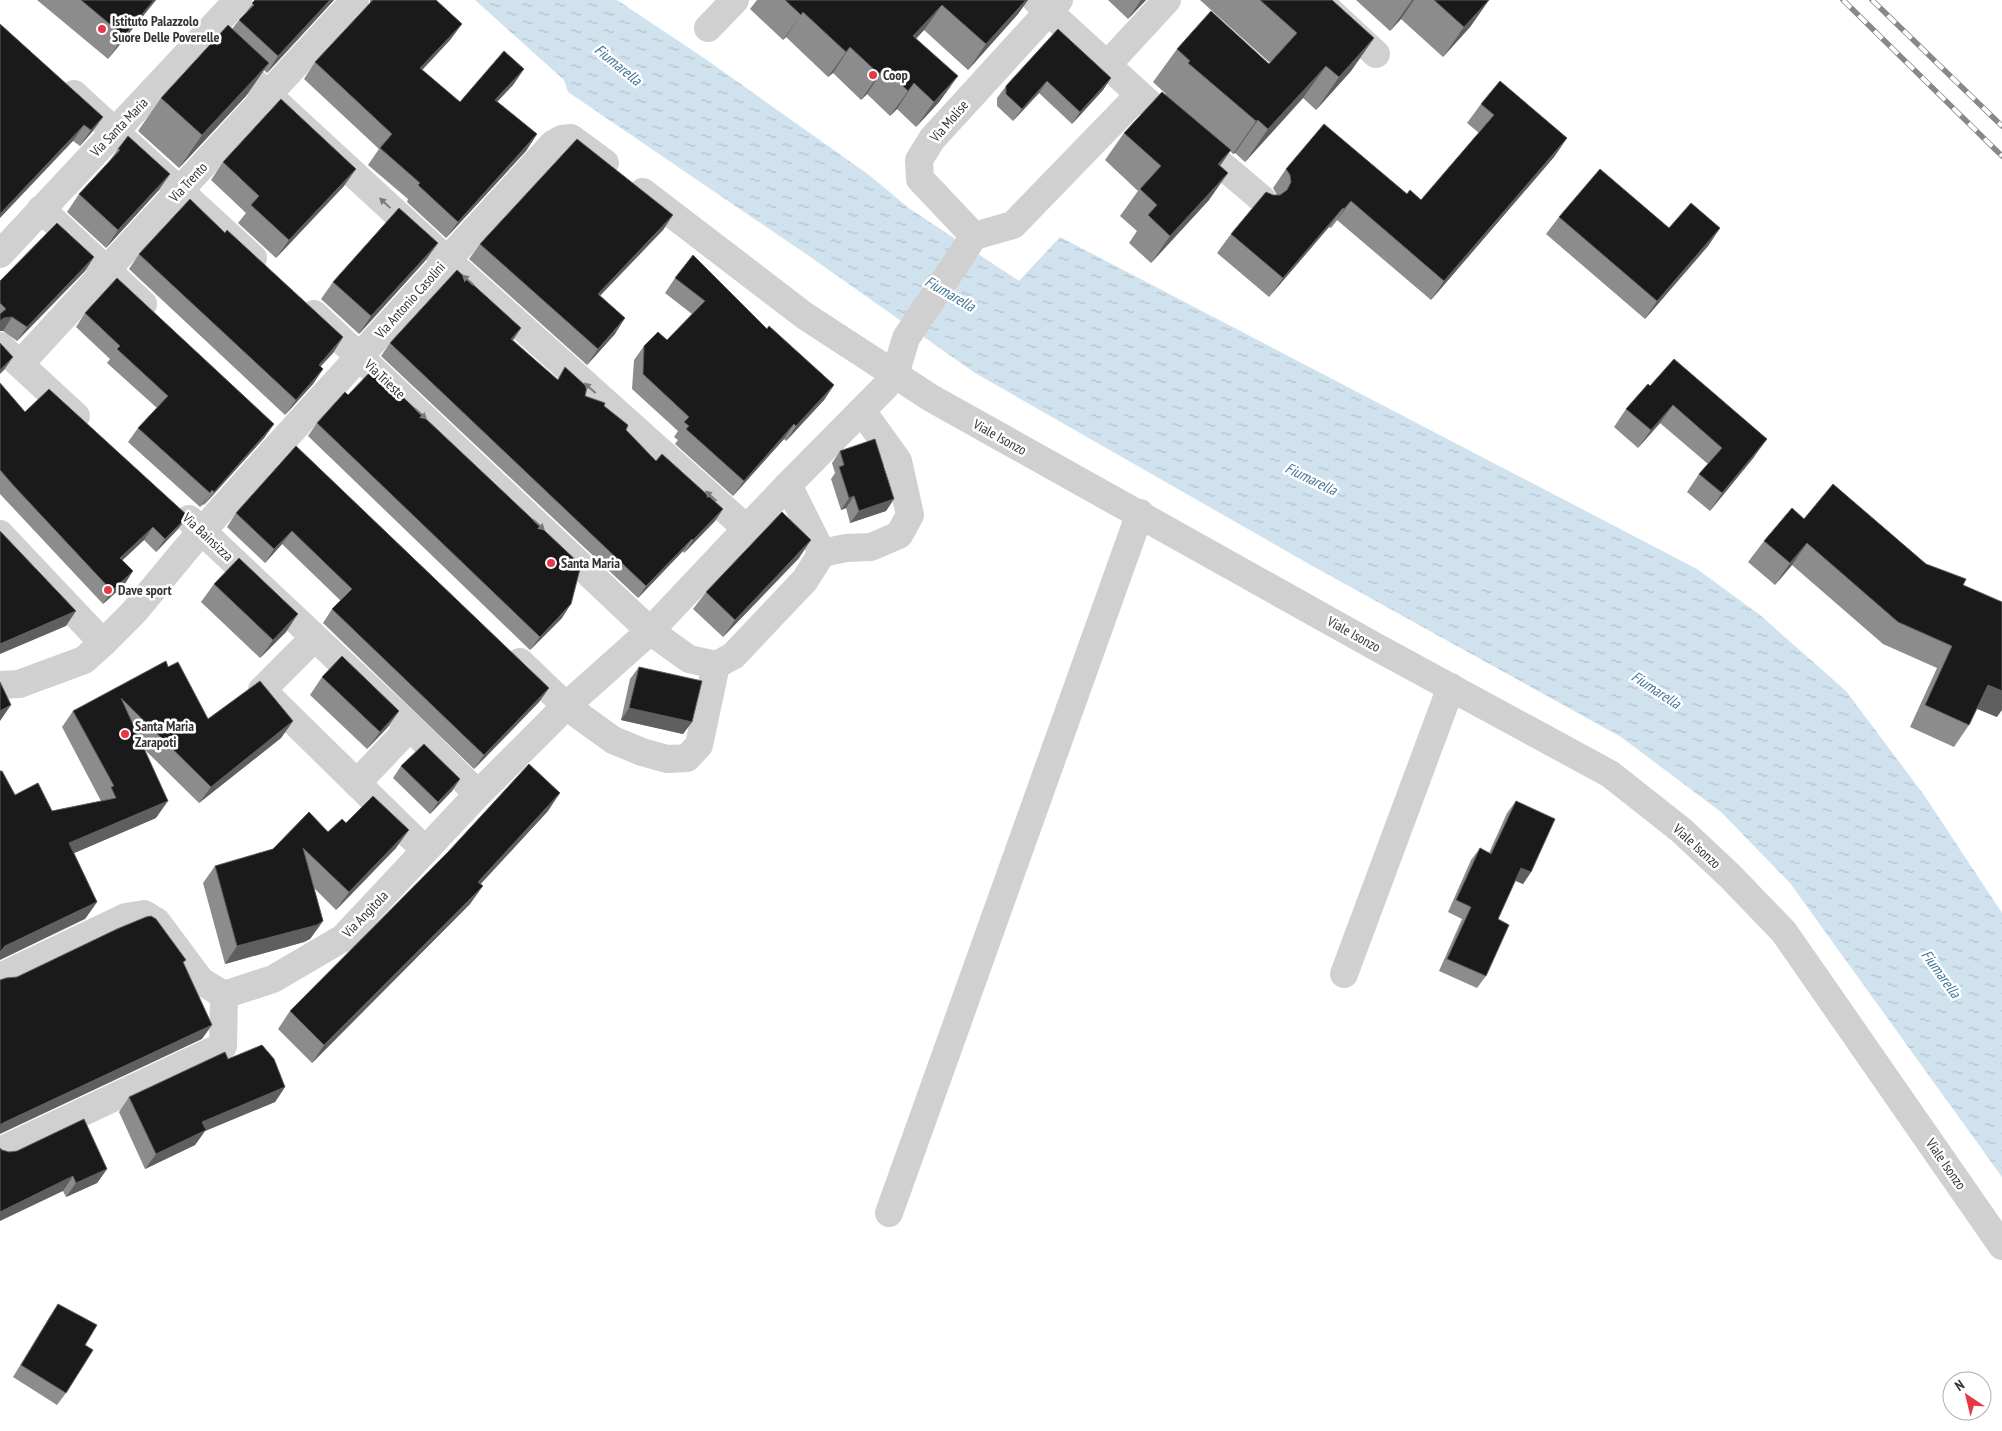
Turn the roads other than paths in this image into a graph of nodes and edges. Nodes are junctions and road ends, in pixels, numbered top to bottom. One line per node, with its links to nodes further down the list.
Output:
1 (238, 0): 8 (street, Via Santa Maria)
2 (355, 0): 12 (street, Via Trento)
3 (735, 0): 7 (street)
4 (1167, 0): 10 (street)
5 (1318, 0): 9 (street)
6 (1048, 4): 10 (street, Via Molise); 19 (street, Via Molise)
7 (708, 28)
8 (204, 36): 12 (street); 14 (street, Via Santa Maria)
9 (1376, 54)
10 (1115, 56): 13 (street, Via Molise)
11 (58, 80): 14 (street)
12 (268, 95): 16 (street, Via Trento); 21 (street, one-way to 12)
13 (1139, 95): 17 (street, Via Molise); 19 (street)
14 (116, 131): 16 (street); 18 (street, Via Santa Maria)
15 (587, 149): 21 (street, Via Antonio Casolini); 28 (street, Viale Isonzo)
16 (180, 191): 22 (street, Via Trento); 23 (street)
17 (1262, 199)
18 (40, 209): 20 (street, Via Santa Maria); 22 (street)
19 (974, 236): 28 (street)
20 (0, 254)
21 (447, 260): 27 (street, Via Antonio Casolini); 34 (street, one-way to 21)
22 (106, 270): 25 (street); 26 (street, Via Trento)
23 (274, 277)
24 (295, 296): 27 (street, Via Trieste)
25 (164, 323)
26 (10, 355): 30 (street)
27 (360, 356): 35 (street, Via Antonio Casolini); 38 (street, Via Trieste, one-way to 38)
28 (895, 375): 29 (street, Via Angitola); 33 (street, Viale Isonzo)
29 (862, 412): 31 (street, Via Angitola); 37 (street)
30 (93, 431)
31 (788, 486): 34 (street, Via Angitola); 37 (street)
32 (174, 505): 35 (street, Via Bainsizza)
33 (1140, 514): 44 (street, Viale Isonzo); 54 (street)
34 (747, 529): 38 (street, Via Angitola)
35 (202, 530): 39 (street, Via Bainsizza); 40 (street, Via Antonio Casolini)
36 (0, 534): 40 (street)
37 (822, 553): 42 (street)
38 (650, 631): 42 (street, Via Trieste); 45 (street, Via Angitola)
39 (314, 638): 46 (street, Via Bainsizza); 47 (street)
40 (103, 643): 43 (street, Via Antonio Casolini)
41 (501, 644): 45 (street)
42 (716, 665): 45 (street)
43 (9, 685)
44 (1451, 687): 50 (street); 55 (street, Viale Isonzo)
45 (566, 706): 48 (street, Via Angitola)
46 (410, 727): 47 (street); 48 (street, Via Bainsizza)
47 (357, 783): 49 (street)
48 (478, 794): 49 (street, Via Angitola)
49 (425, 850): 52 (street, Via Angitola)
50 (1344, 974)
51 (0, 977): 52 (street)
52 (224, 995): 53 (street)
53 (0, 1150)
54 (889, 1213)
55 (2002, 1246)

